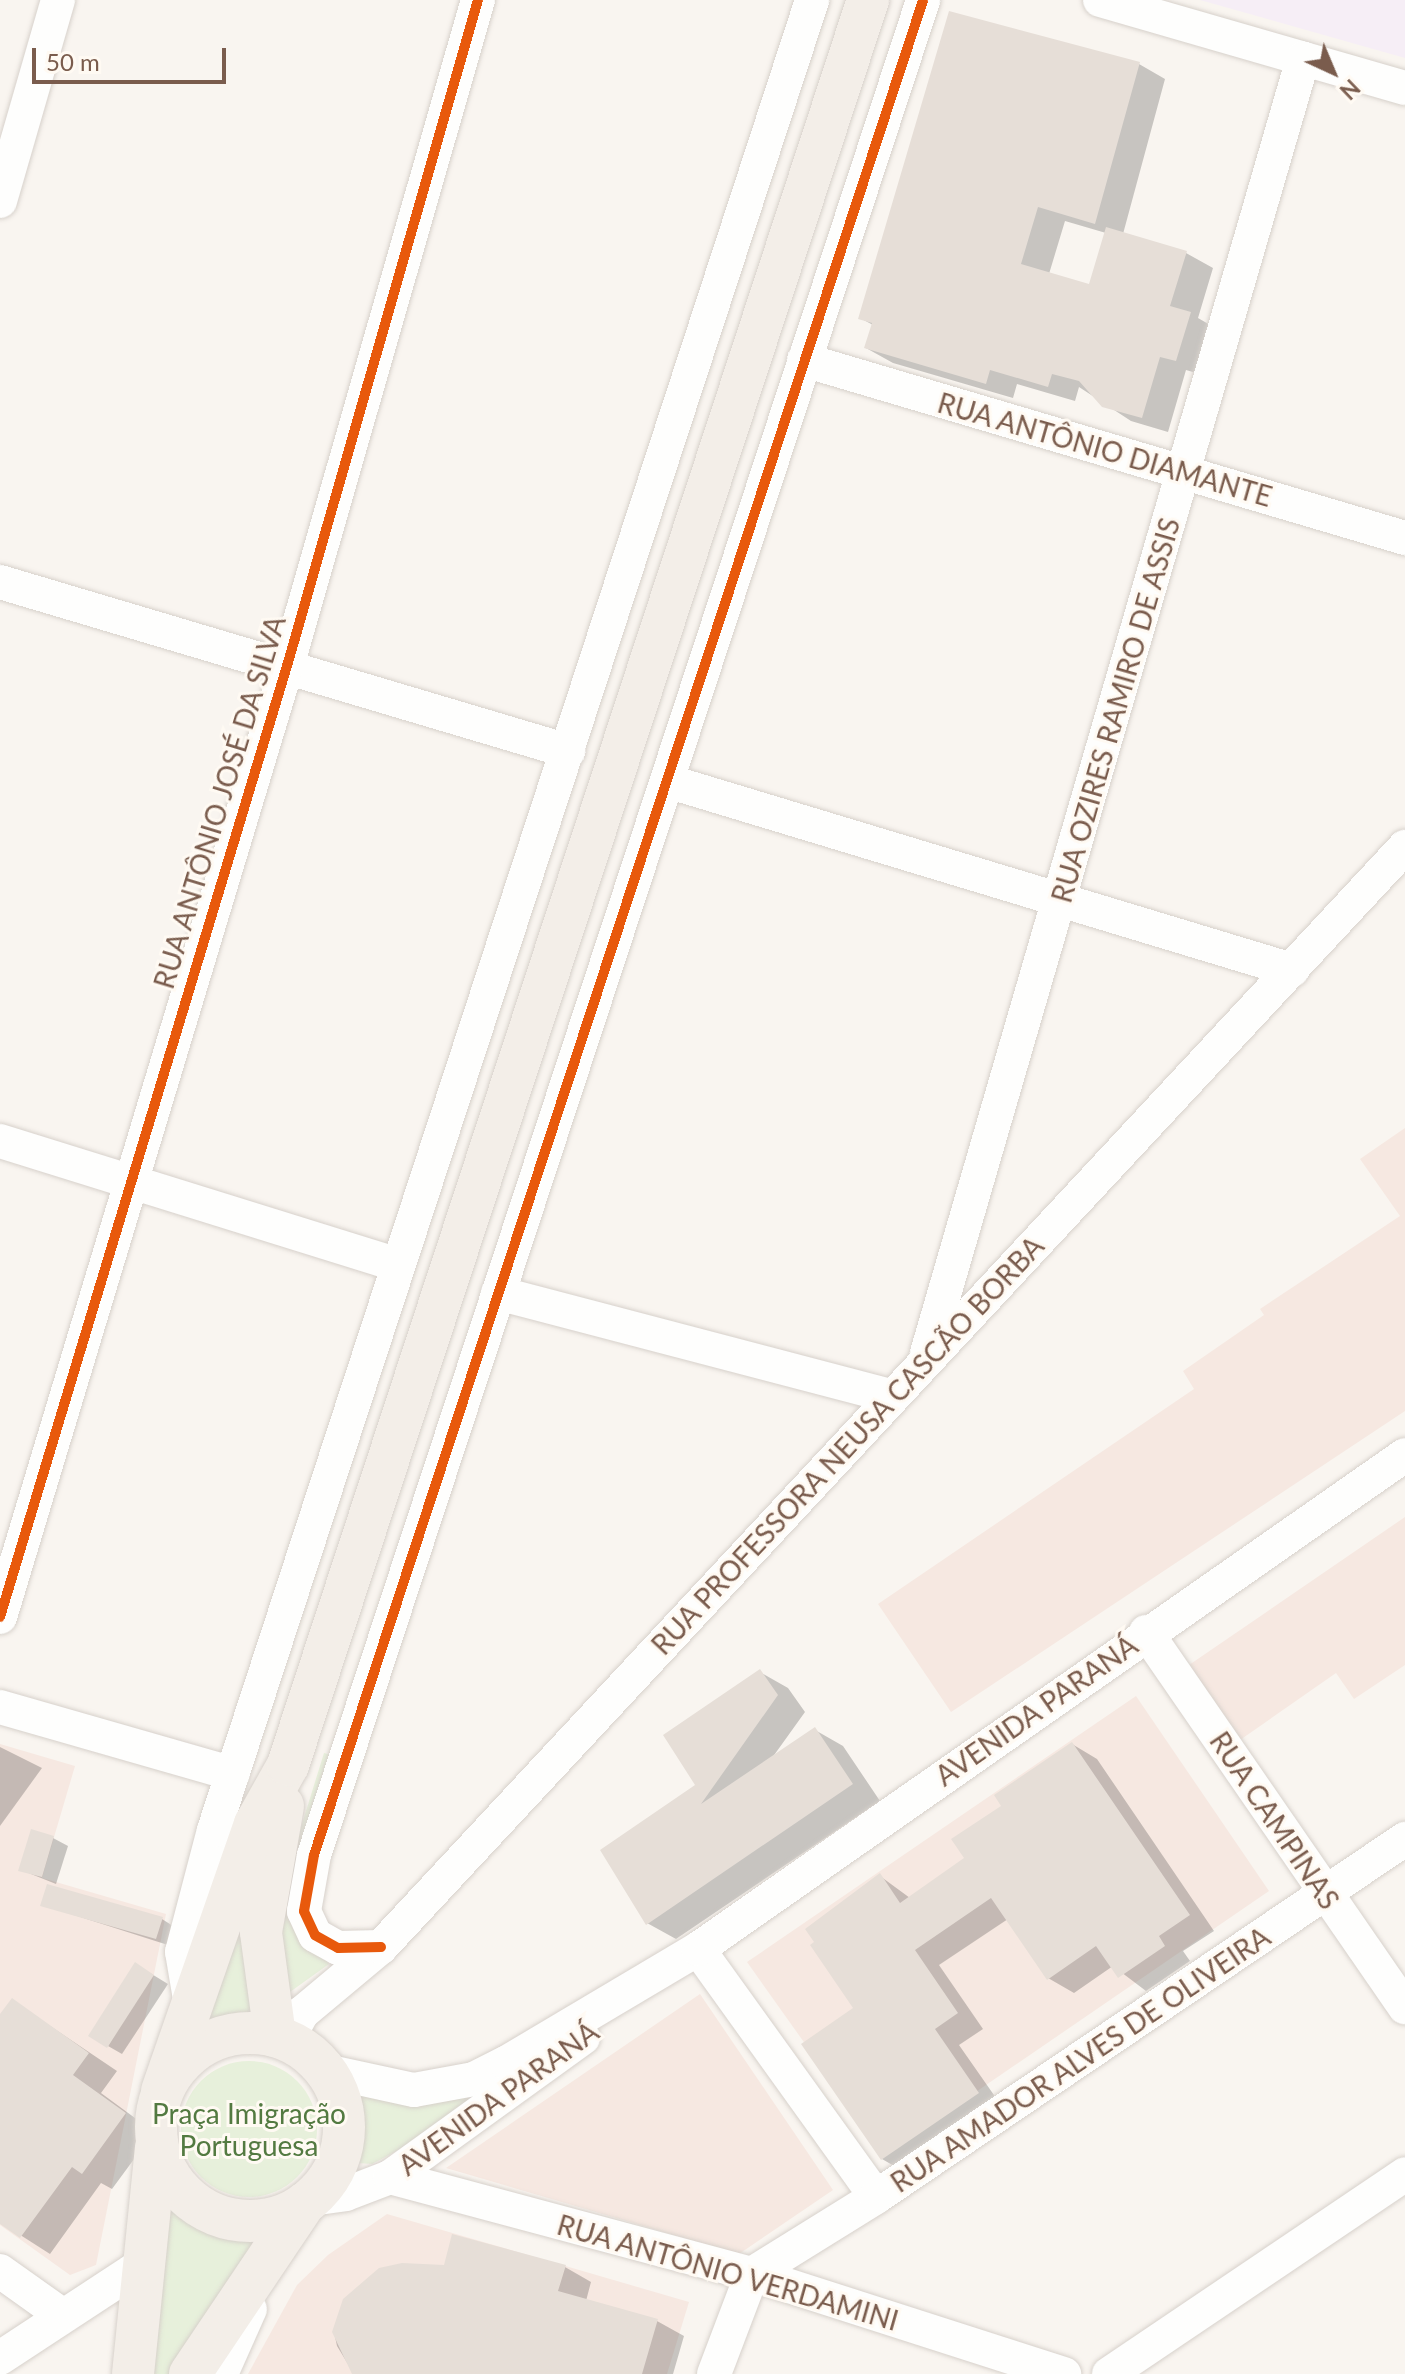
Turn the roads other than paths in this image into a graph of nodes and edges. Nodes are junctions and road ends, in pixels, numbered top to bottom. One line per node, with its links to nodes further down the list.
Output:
1 (58, 0): 9 (street)
2 (478, 0): 14 (street, RUA ANTÔNIO JOSÉ DA SILVA)
3 (812, 0): 15 (street)
4 (868, 0): 30 (main road)
5 (923, 0): 10 (street)
6 (1100, 0): 7 (street)
7 (1303, 59): 8 (street); 11 (street, RUA OZIRES RAMIRO DE ASSIS)
8 (1405, 88)
9 (0, 201)
10 (804, 360): 11 (street, RUA ANTÔNIO DIAMANTE); 16 (street)
11 (1184, 473): 12 (street, RUA ANTÔNIO DIAMANTE); 18 (street, RUA OZIRES RAMIRO DE ASSIS)
12 (1405, 538)
13 (0, 582): 14 (street)
14 (287, 666): 15 (street); 21 (street, RUA ANTÔNIO JOSÉ DA SILVA)
15 (568, 751): 22 (street)
16 (667, 781): 18 (street); 23 (street)
17 (1405, 847): 19 (street, RUA PROFESSORA NEUSA CASCÃO BORBA)
18 (1060, 899): 19 (street); 24 (street, RUA OZIRES RAMIRO DE ASSIS)
19 (1292, 970): 24 (street, RUA PROFESSORA NEUSA CASCÃO BORBA)
20 (0, 1141): 21 (street)
21 (129, 1178): 22 (street); 27 (street, RUA ANTÔNIO JOSÉ DA SILVA)
22 (398, 1265): 31 (street)
23 (498, 1293): 25 (street); 34 (street)
24 (925, 1360): 25 (street, RUA PROFESSORA NEUSA CASCÃO BORBA)
25 (892, 1396): 34 (street, RUA PROFESSORA NEUSA CASCÃO BORBA)
26 (1405, 1455): 28 (street, AVENIDA PARANÁ)
27 (0, 1617)
28 (1146, 1632): 33 (street, RUA CAMPINAS); 35 (street, AVENIDA PARANÁ)
29 (0, 1707): 31 (street)
30 (288, 1765): 37 (main road); 39 (main road)
31 (233, 1774): 37 (street)
32 (1405, 1839): 33 (street, RUA AMADOR ALVES DE OLIVEIRA)
33 (1325, 1894): 38 (street, RUA CAMPINAS); 45 (street, RUA AMADOR ALVES DE OLIVEIRA)
34 (381, 1947): 39 (street, RUA PROFESSORA NEUSA CASCÃO BORBA)
35 (698, 1949): 36 (street, AVENIDA PARANÁ); 45 (street)
36 (670, 1967): 40 (street, AVENIDA PARANÁ); 44 (street, AVENIDA PARANÁ)
37 (191, 2005): 41 (main road)
38 (1405, 2007)
39 (281, 2038): 40 (main road); 41 (main road)
40 (326, 2071): 46 (main road)
41 (162, 2091): 42 (main road)
42 (156, 2142): 46 (main road); 48 (main road)
43 (1405, 2174): 60 (street)
44 (390, 2177): 46 (street, AVENIDA PARANÁ); 50 (street, RUA ANTÔNIO VERDAMINI)
45 (876, 2197): 50 (street, RUA AMADOR ALVES DE OLIVEIRA)
46 (308, 2201): 47 (main road)
47 (278, 2247): 56 (main road); 57 (street)
48 (146, 2262): 51 (main road); 52 (street)
49 (0, 2271): 52 (street)
50 (752, 2274): 58 (street); 59 (street, RUA ANTÔNIO VERDAMINI)
51 (140, 2313): 54 (street); 55 (main road)
52 (63, 2316): 53 (street)
53 (0, 2358)
54 (113, 2374)
55 (133, 2374)
56 (190, 2374)
57 (221, 2374)
58 (714, 2374)
59 (1064, 2374)
60 (1109, 2374)

